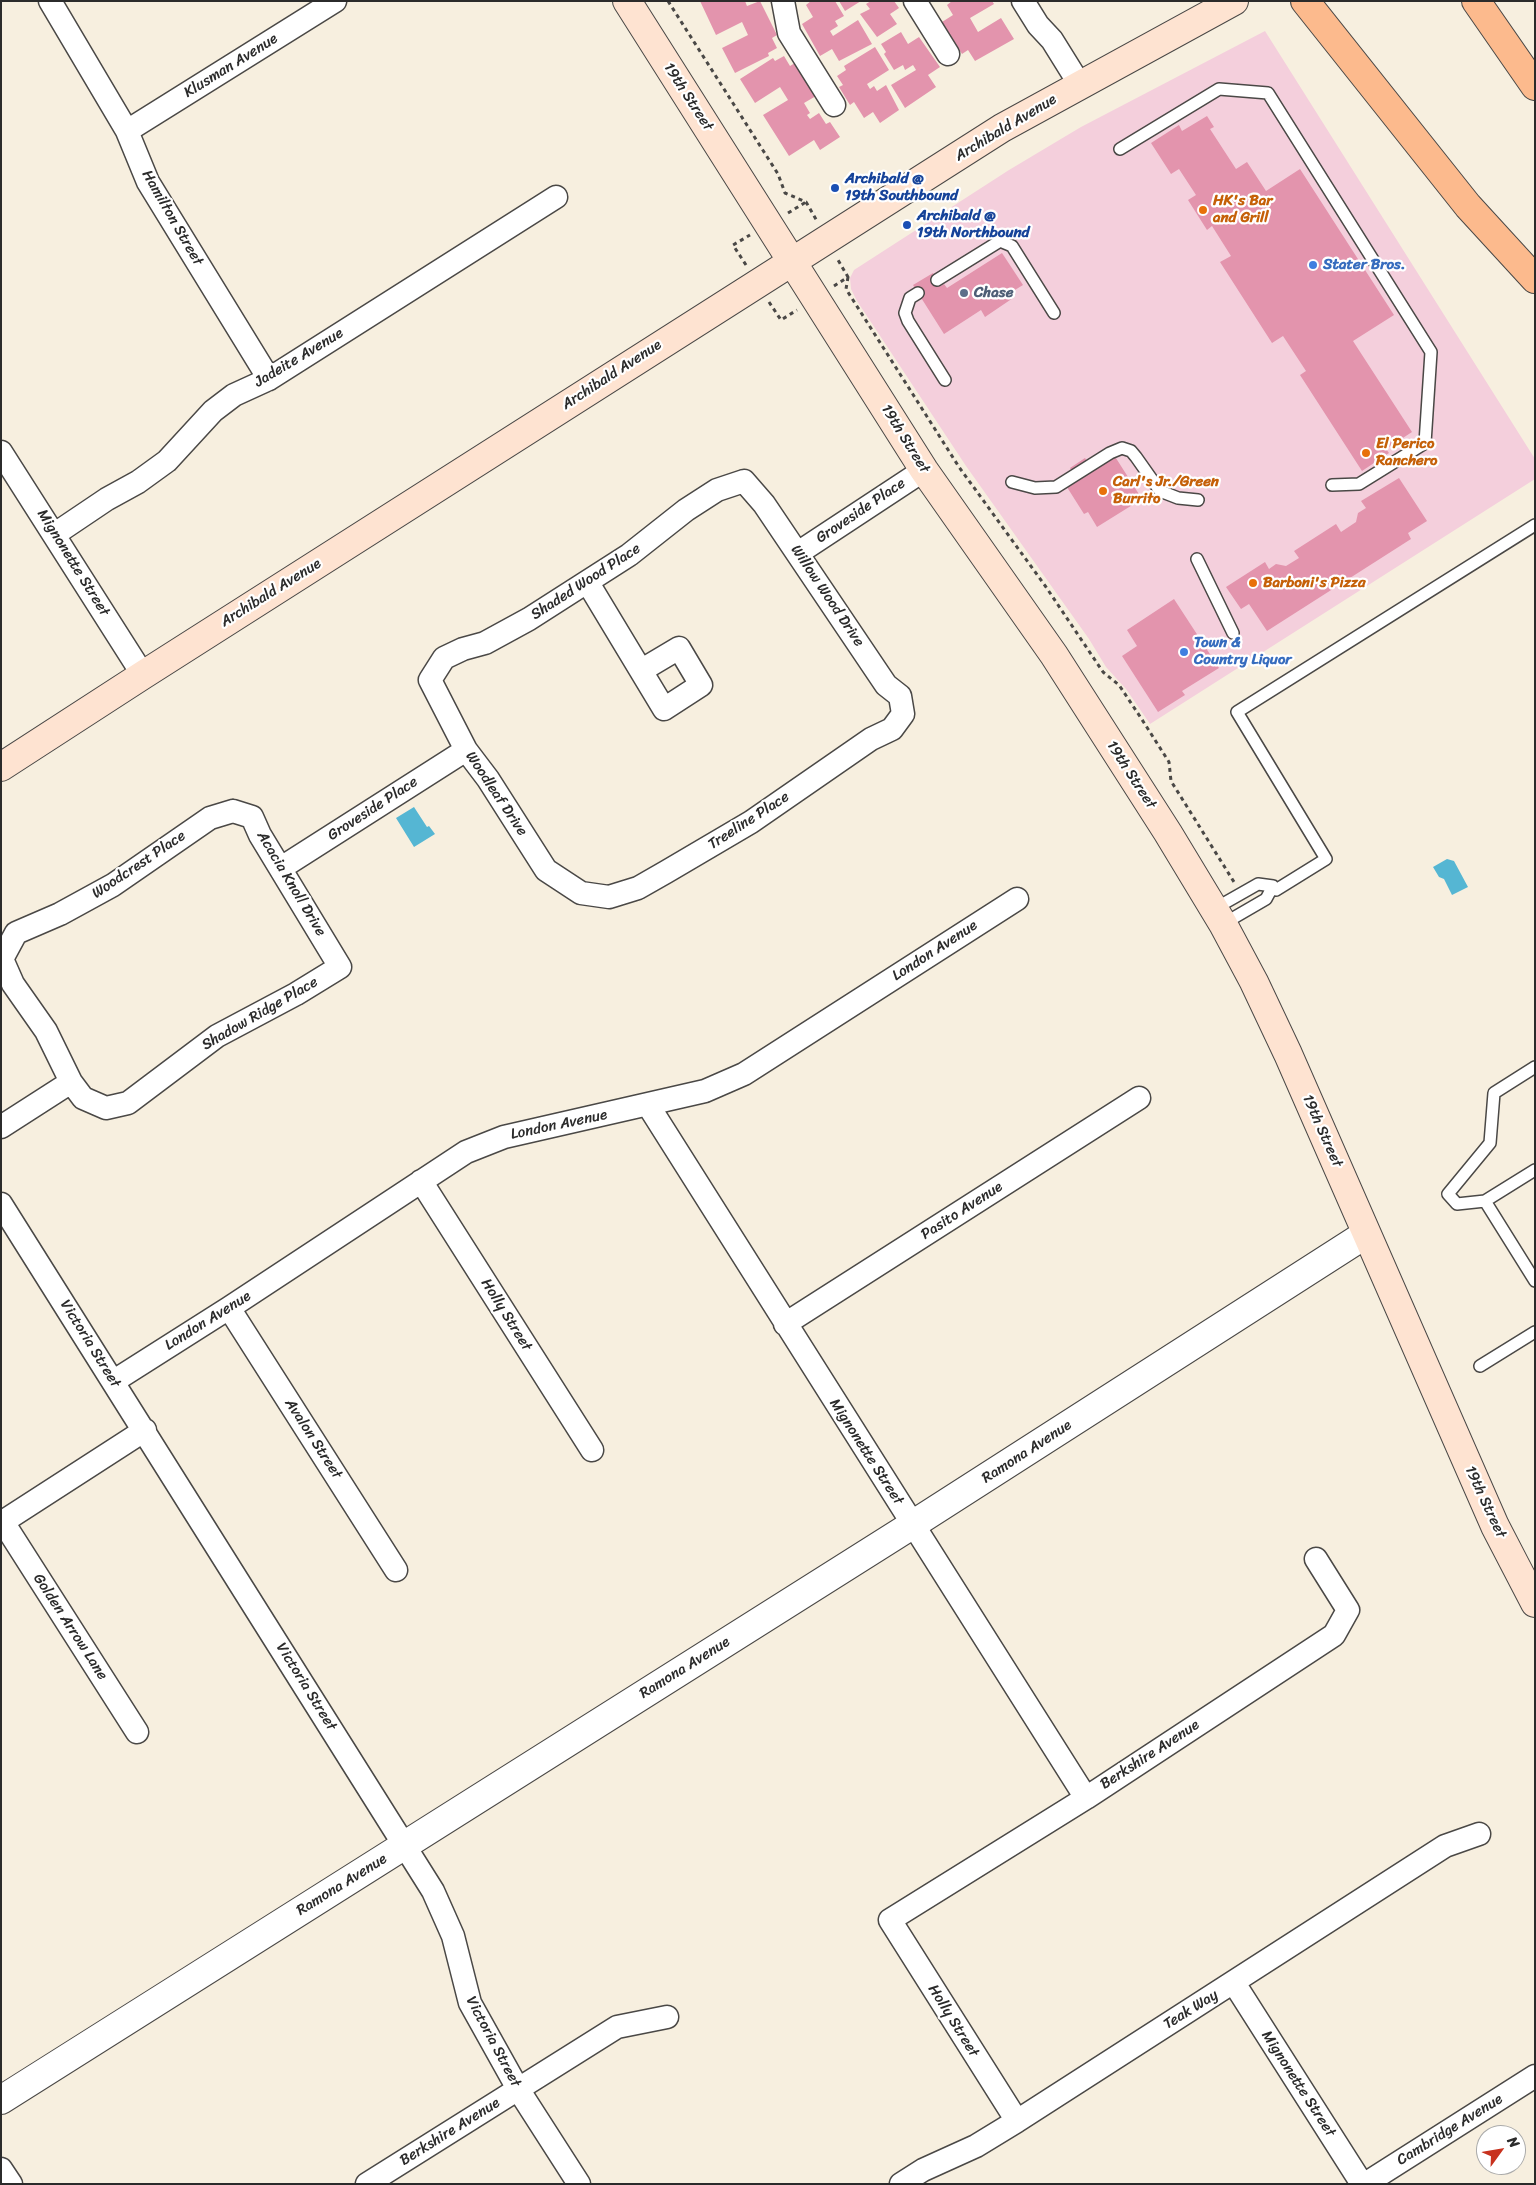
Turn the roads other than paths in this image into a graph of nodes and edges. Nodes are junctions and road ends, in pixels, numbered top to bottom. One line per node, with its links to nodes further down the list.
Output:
1 (50, 1): 14 (street, Hamilton Street)
2 (335, 1): 14 (street, Klusman Avenue)
3 (627, 1): 17 (main road, 19th Street)
4 (783, 1): 13 (street)
5 (915, 1): 10 (street)
6 (1023, 1): 11 (street)
7 (1234, 1): 11 (main road, Archibald Avenue)
8 (1305, 1): 18 (highway)
9 (1476, 1): 12 (highway)
10 (948, 54)
11 (1080, 84): 17 (main road, Archibald Avenue)
12 (1535, 86)
13 (834, 106)
14 (127, 131): 22 (street, Hamilton Street)
15 (1120, 149): 28 (lane)
16 (556, 197): 22 (street, Jadeite Avenue)
17 (792, 261): 25 (main road, 19th Street); 37 (main road, Archibald Avenue)
18 (1535, 279)
19 (937, 280): 21 (lane)
20 (918, 293): 23 (lane)
21 (1054, 312)
22 (269, 379): 31 (street, Jadeite Avenue)
23 (946, 380)
24 (1, 452): 31 (street, Mignonette Street)
25 (924, 470): 32 (street, Groveside Place); 58 (main road, 19th Street)
26 (744, 481): 32 (street, Willow Wood Drive); 34 (street, Shaded Wood Place)
27 (1012, 482): 29 (lane)
28 (1332, 485)
29 (1198, 500)
30 (1535, 525): 44 (lane)
31 (55, 534): 37 (street, Mignonette Street)
32 (798, 553): 39 (street, Willow Wood Drive)
33 (1197, 559): 35 (lane)
34 (588, 583): 36 (street); 38 (street, Shaded Wood Place)
35 (1233, 633)
36 (642, 670)
37 (143, 675): 41 (main road, Archibald Avenue)
38 (430, 680): 40 (street, Woodleaf Drive)
39 (902, 714): 45 (street, Treeline Place)
40 (466, 750): 43 (street, Groveside Place); 45 (street, Woodleaf Drive)
41 (1, 767)
42 (234, 811): 43 (street, Acacia Knoll Drive); 47 (street, Woodcrest Place)
43 (281, 868): 48 (street, Acacia Knoll Drive)
44 (1276, 890)
45 (581, 892)
46 (1017, 899): 52 (street, London Avenue)
47 (2, 958): 50 (street)
48 (340, 967): 50 (street, Shadow Ridge Place)
49 (1535, 1067): 56 (lane)
50 (71, 1082): 53 (street)
51 (1139, 1098): 61 (street, Pasito Avenue)
52 (648, 1105): 55 (street, London Avenue); 61 (street, Mignonette Street)
53 (1, 1127)
54 (1535, 1170): 56 (lane)
55 (421, 1181): 60 (street, London Avenue); 66 (street, Holly Street)
56 (1484, 1201): 59 (lane)
57 (1, 1204): 64 (street, Victoria Street)
58 (1366, 1234): 68 (street, Ramona Avenue); 71 (main road, 19th Street)
59 (1535, 1281)
60 (230, 1308): 64 (street, London Avenue); 70 (street, Avalon Street)
61 (784, 1324): 68 (street, Mignonette Street)
62 (1535, 1332): 63 (lane)
63 (1480, 1366)
64 (114, 1381): 65 (street, Victoria Street)
65 (145, 1430): 67 (street); 75 (street, Victoria Street)
66 (592, 1450)
67 (2, 1522): 72 (street, Golden Arrow Lane)
68 (912, 1525): 73 (street, Mignonette Street); 75 (street, Ramona Avenue)
69 (1316, 1558): 73 (street, Berkshire Avenue)
70 (396, 1570)
71 (1535, 1603)
72 (137, 1732)
73 (1086, 1798): 76 (street, Berkshire Avenue)
74 (1479, 1834): 77 (street, Teak Way)
75 (405, 1845): 80 (street, Victoria Street); 81 (street, Ramona Avenue)
76 (890, 1920): 82 (street, Holly Street)
77 (1234, 1984): 82 (street, Teak Way); 88 (street, Mignonette Street)
78 (667, 2017): 80 (street, Berkshire Avenue)
79 (1535, 2076): 88 (street, Cambridge Avenue)
80 (518, 2089): 85 (street, Berkshire Avenue); 86 (street, Victoria Street)
81 (1, 2100)
82 (1017, 2121): 87 (street, Teak Way)
83 (1, 2169): 84 (street)
84 (11, 2184)
85 (367, 2184)
86 (579, 2184)
87 (901, 2184)
88 (1364, 2184)

